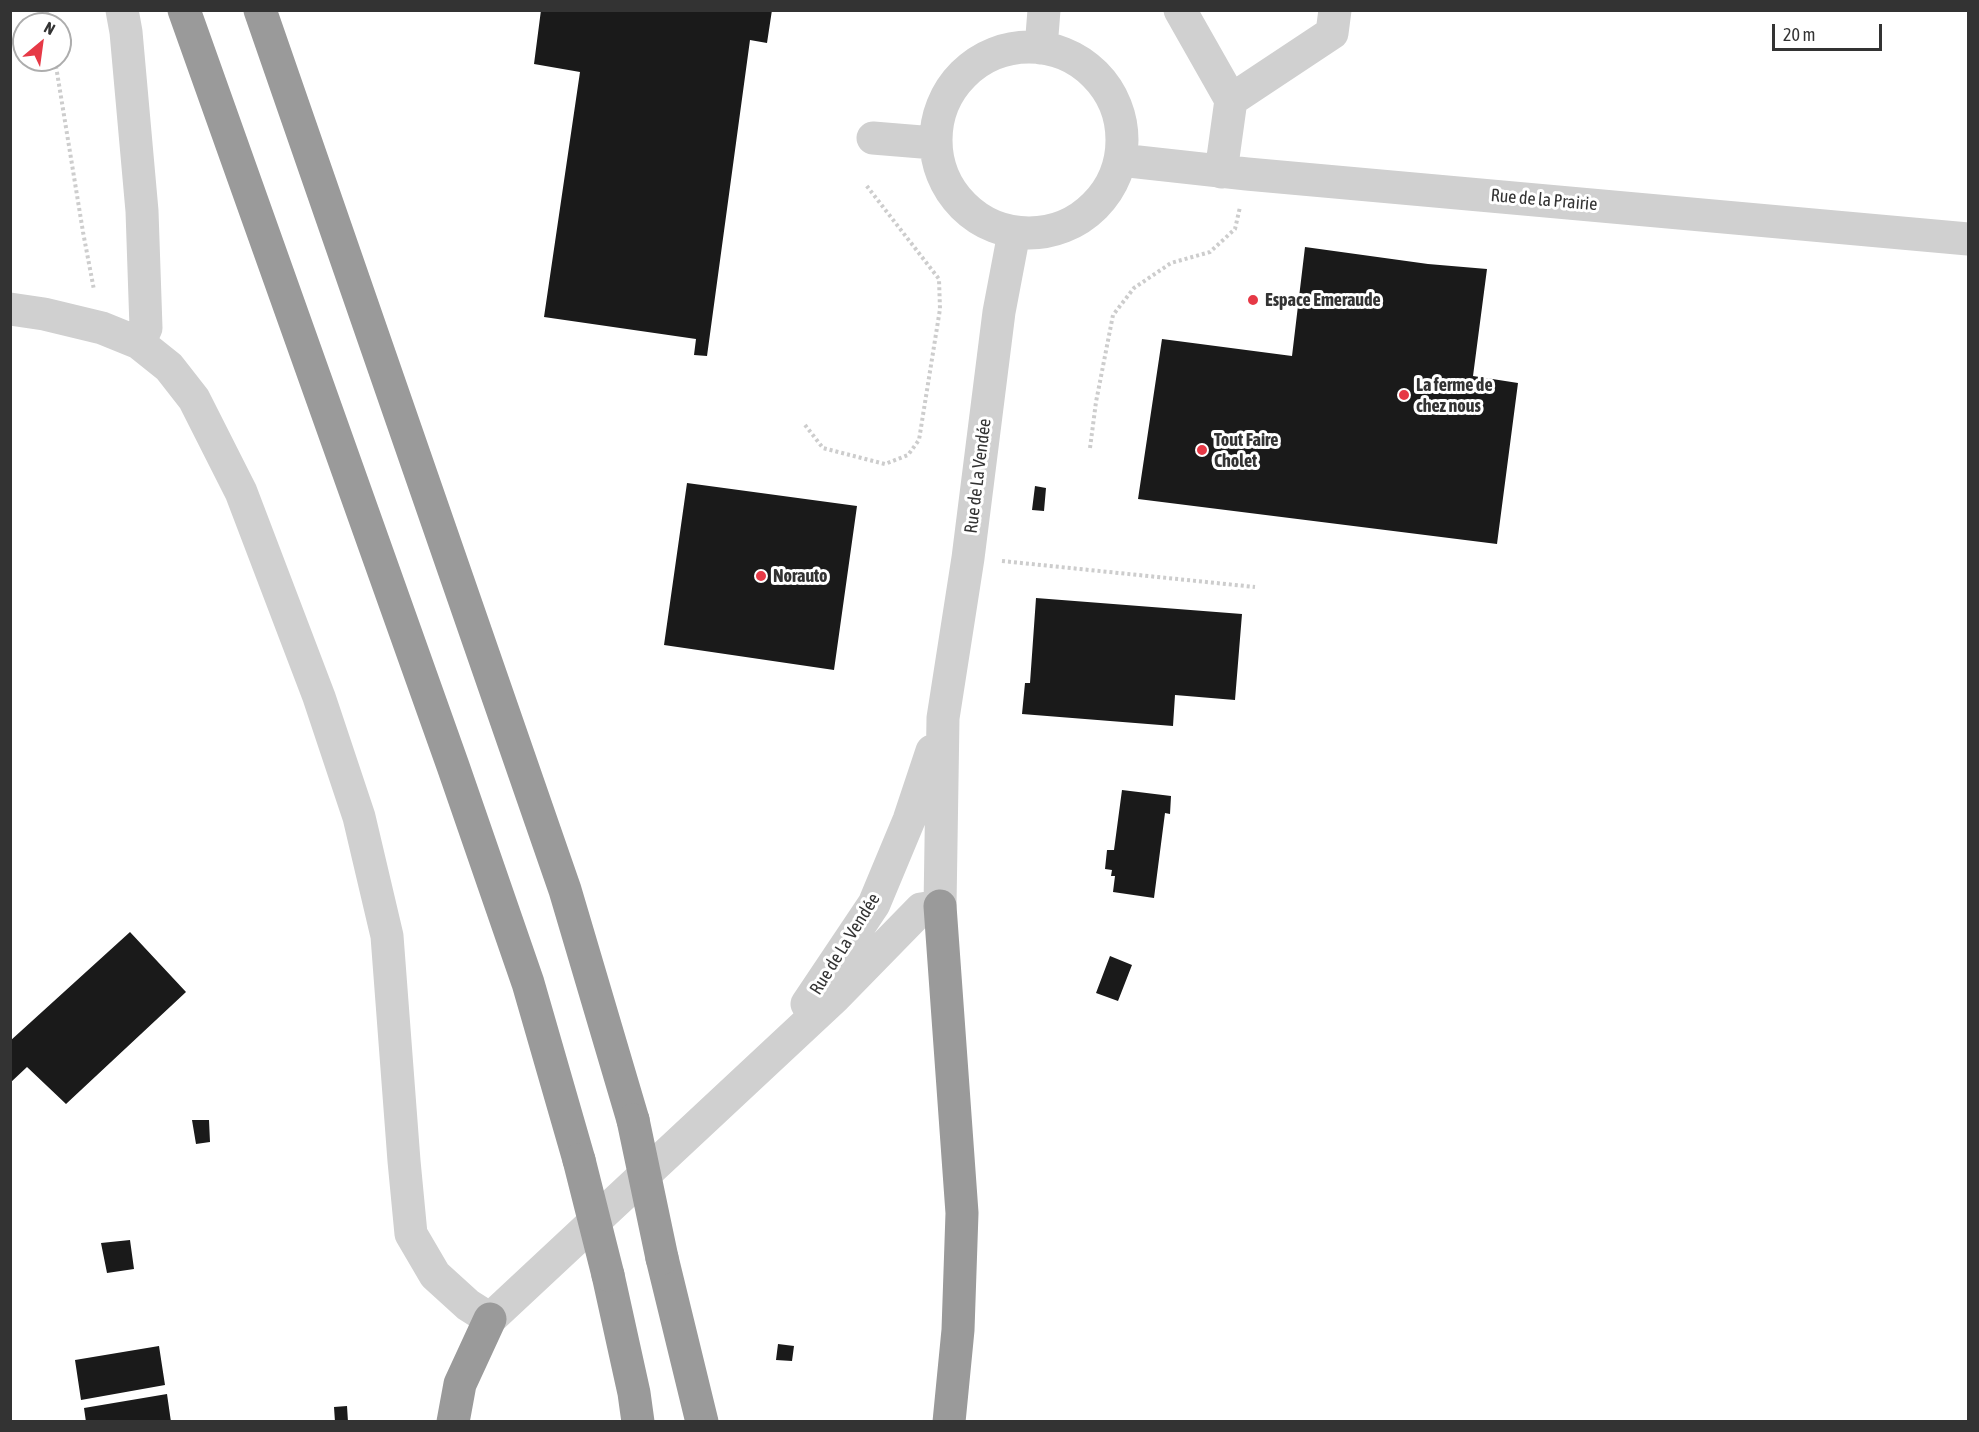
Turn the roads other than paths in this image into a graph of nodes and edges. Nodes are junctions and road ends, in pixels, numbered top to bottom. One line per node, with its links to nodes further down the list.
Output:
1 (122, 10): 16 (street)
2 (184, 10): 22 (highway, bridge)
3 (260, 10): 23 (highway, bridge)
4 (1044, 10): 7 (street)
5 (1180, 10): 8 (street)
6 (1335, 10): 8 (street)
7 (1041, 48): 10 (street); 11 (street)
8 (1231, 100): 12 (street)
9 (873, 138): 10 (street)
10 (934, 143): 13 (street)
11 (1120, 160): 12 (street, Rue de la Prairie); 13 (street)
12 (1234, 173): 14 (street, Rue de la Prairie)
13 (1014, 233): 17 (street, Rue de La Vendée)
14 (1968, 239)
15 (10, 309): 16 (street)
16 (139, 343): 20 (street)
17 (943, 718): 18 (street, Rue de La Vendée); 19 (street, Rue de La Vendée)
18 (940, 906): 19 (street); 24 (highway)
19 (768, 1059): 20 (street)
20 (490, 1319): 21 (highway)
21 (453, 1422)
22 (638, 1422)
23 (702, 1422)
24 (949, 1422)

